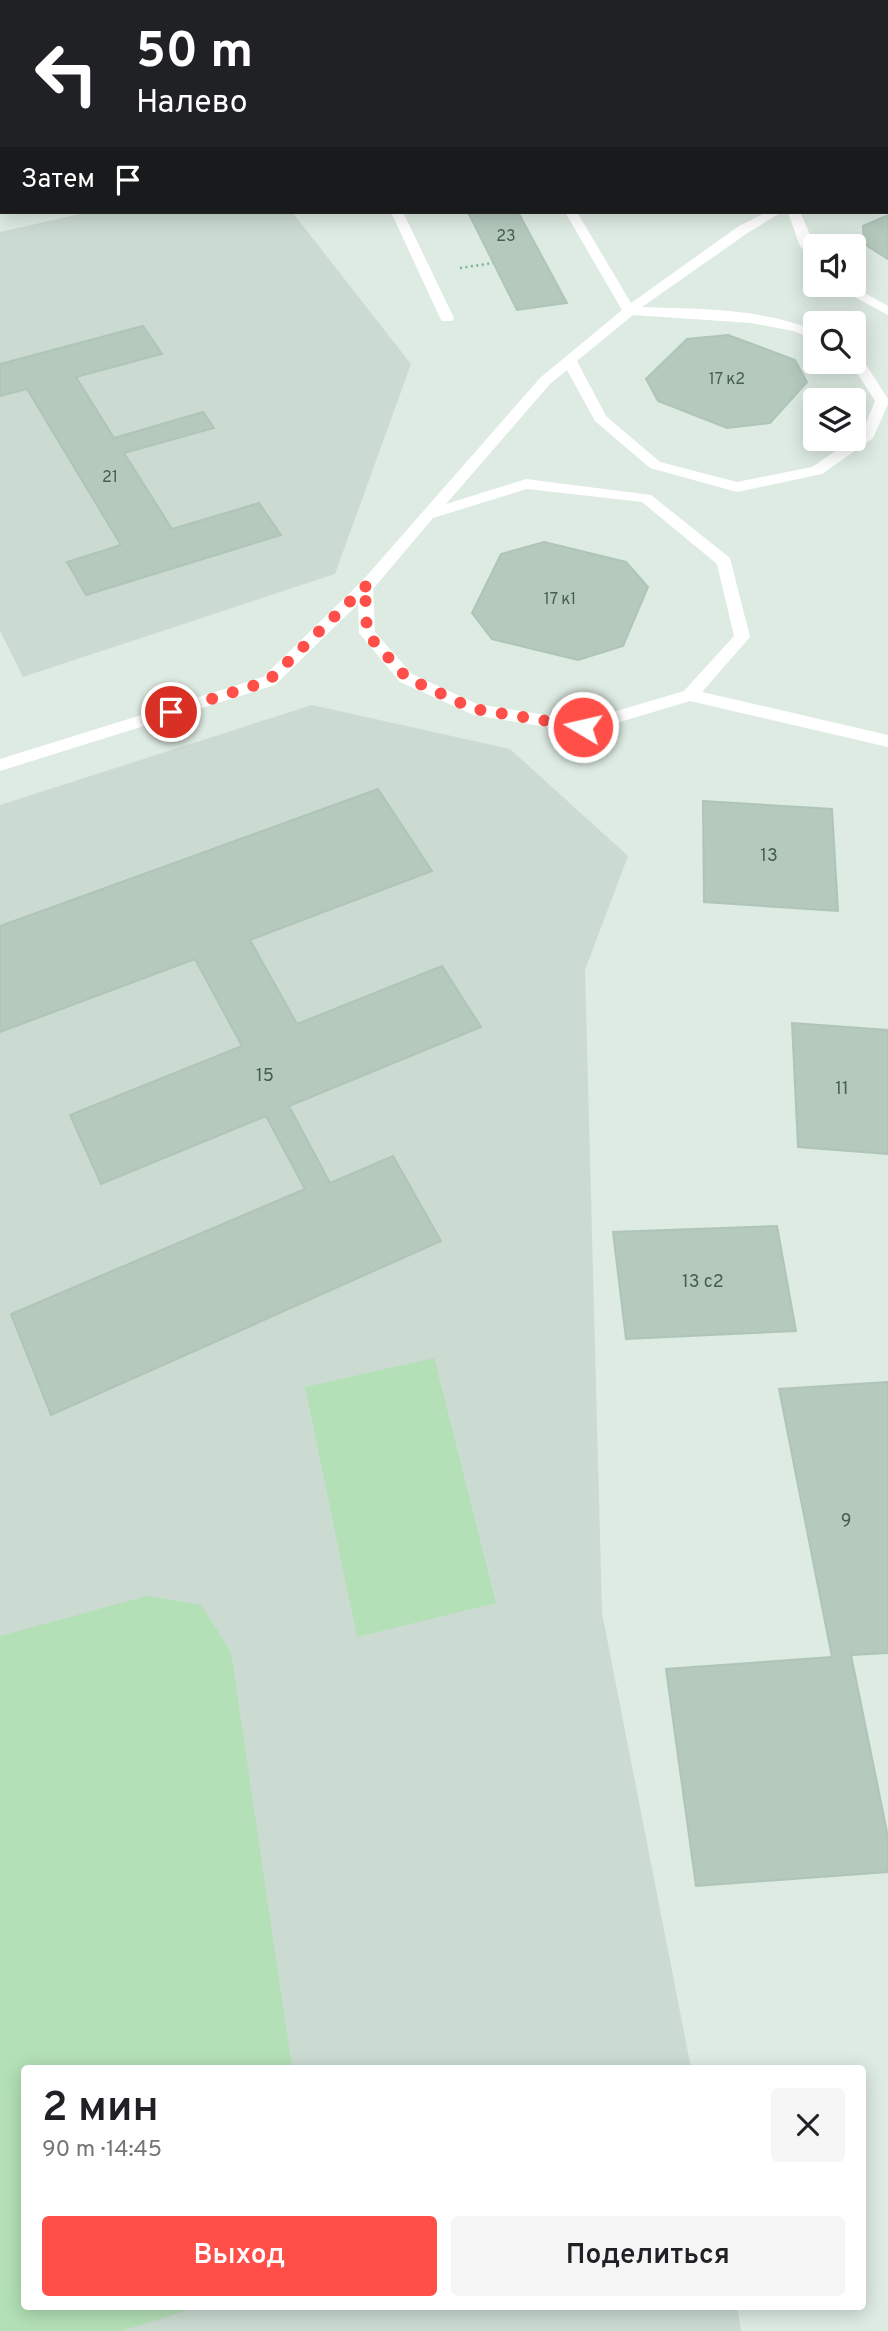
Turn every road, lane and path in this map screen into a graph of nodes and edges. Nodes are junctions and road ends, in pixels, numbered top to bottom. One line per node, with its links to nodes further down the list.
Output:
1 (398, 214): 9 (lane)
2 (572, 214): 8 (lane)
3 (772, 214): 8 (lane)
4 (795, 214): 5 (lane)
5 (803, 236)
6 (862, 297): 7 (lane)
7 (888, 311)
8 (629, 312): 10 (lane); 11 (lane)
9 (447, 318)
10 (803, 330)
11 (570, 361): 12 (lane); 13 (lane)
12 (864, 374)
13 (428, 515): 14 (lane); 15 (lane)
14 (368, 584): 15 (lane); 17 (lane)
15 (690, 695): 16 (lane)
16 (888, 741)
17 (0, 765)

